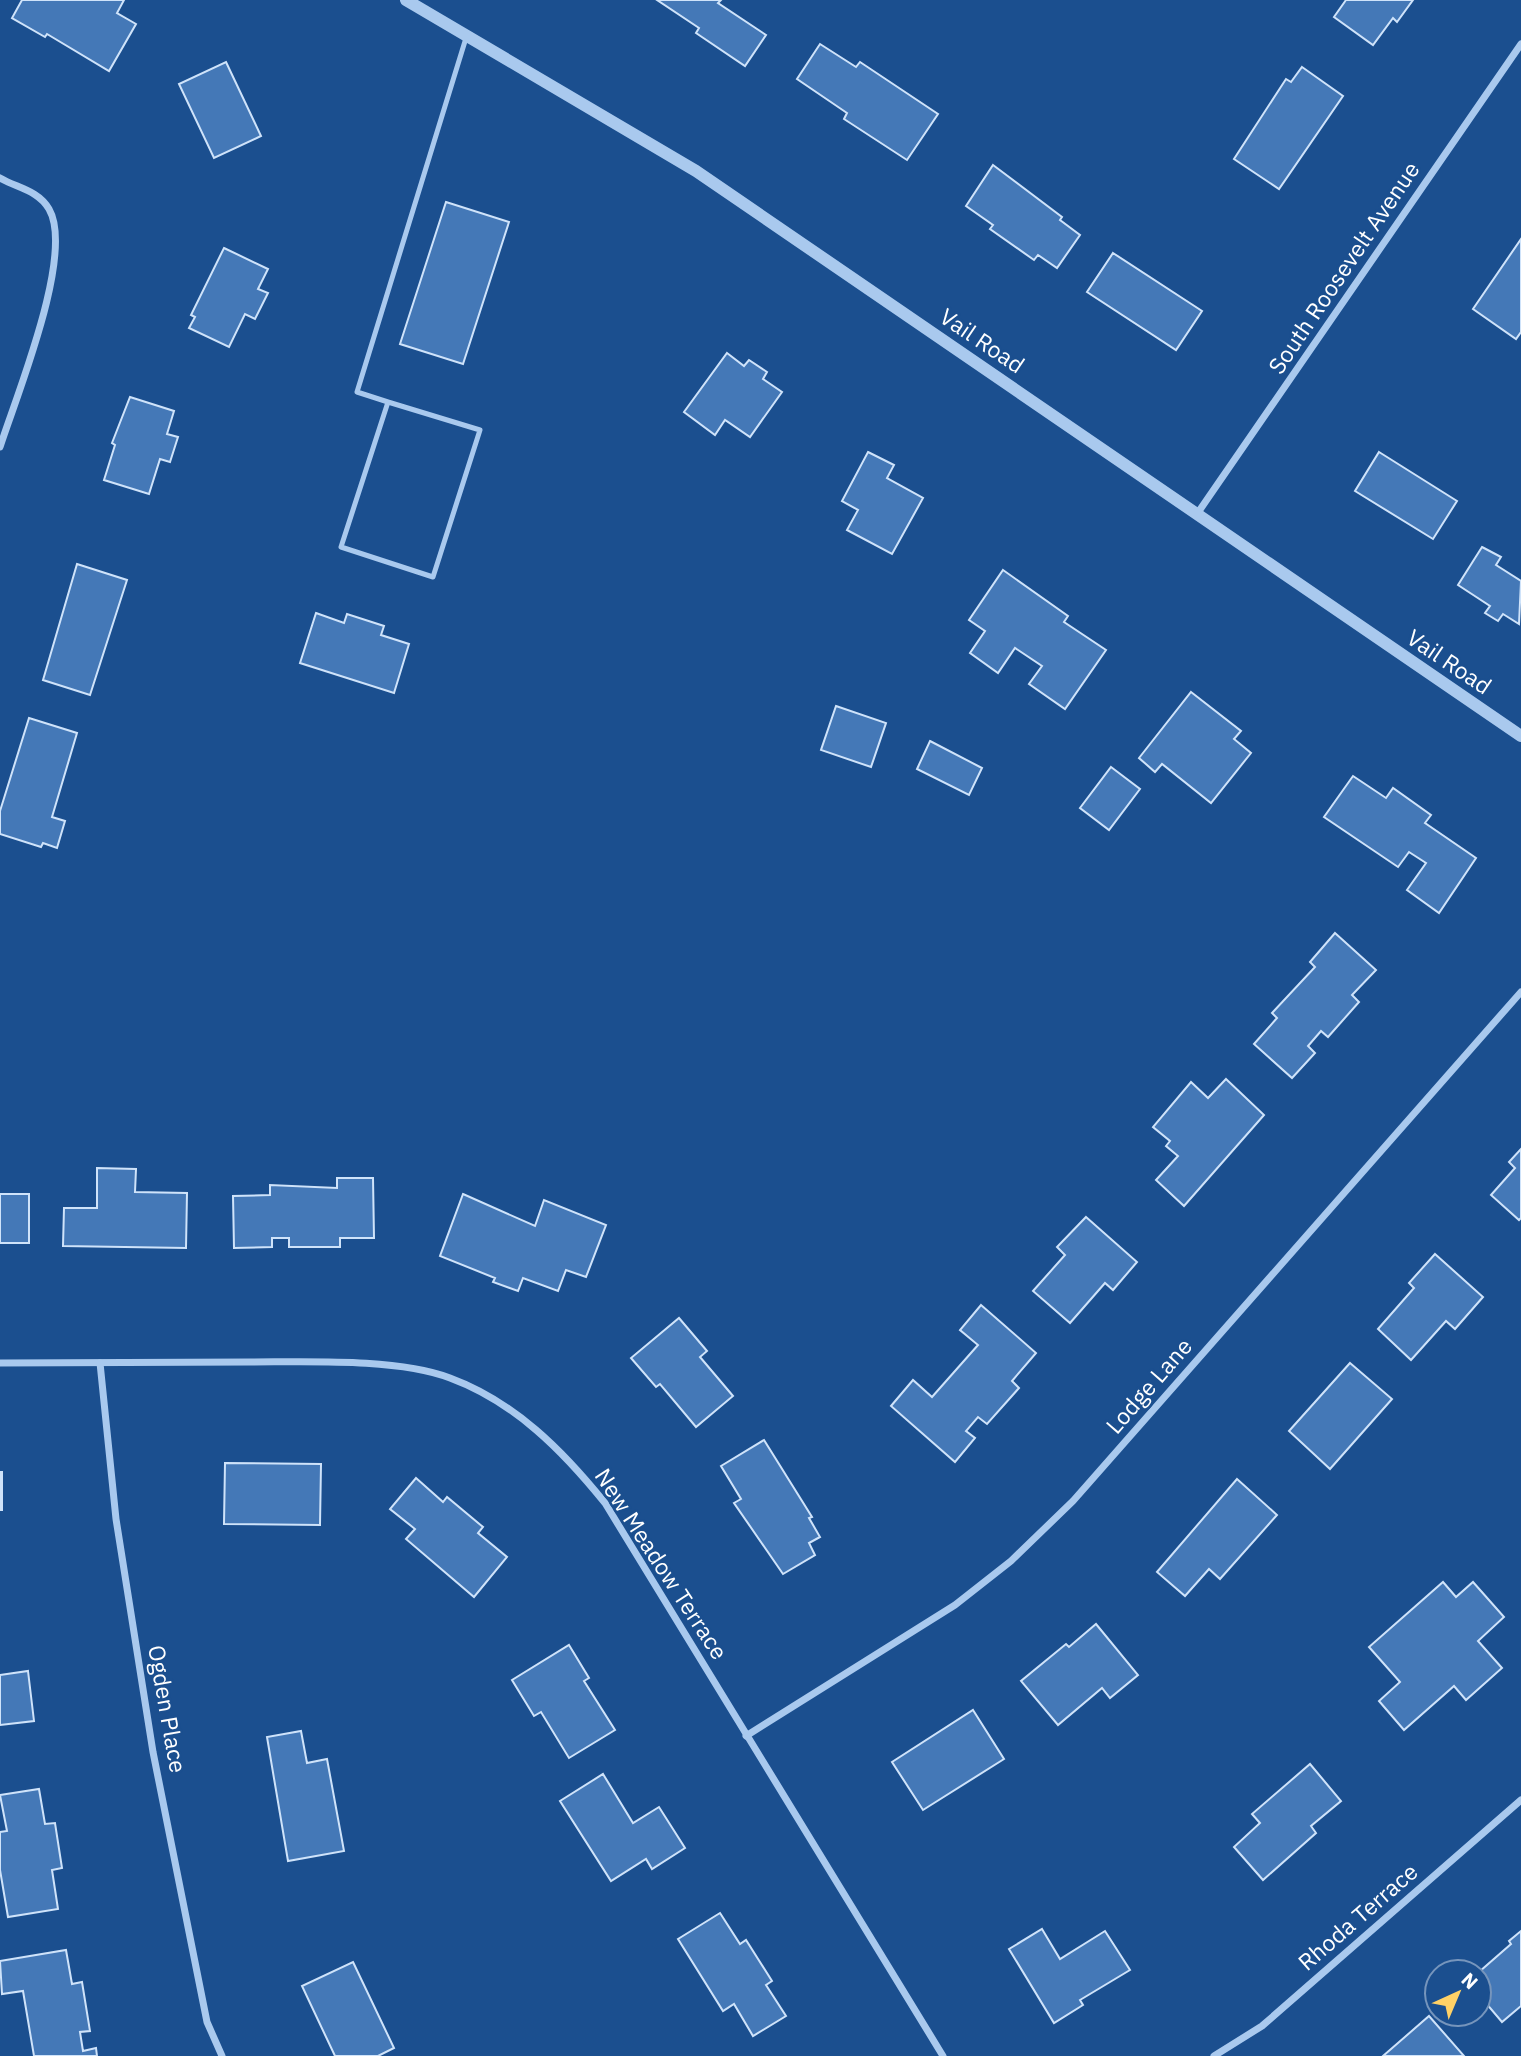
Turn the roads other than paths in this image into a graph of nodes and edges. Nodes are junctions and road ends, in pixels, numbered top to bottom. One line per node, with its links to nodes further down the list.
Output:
1 (406, 0): 2 (street, Vail Road)
2 (467, 35): 5 (lane); 7 (street, Vail Road)
3 (1521, 44): 7 (street, South Roosevelt Avenue)
4 (0, 178): 6 (street)
5 (388, 402): 5 (lane)
6 (0, 447)
7 (1197, 514): 8 (street, Vail Road)
8 (1521, 736)
9 (1521, 992): 12 (street, Lodge Lane)
10 (0, 1363): 11 (street, New Meadow Terrace)
11 (100, 1363): 12 (street, New Meadow Terrace); 14 (street, Ogden Place)
12 (746, 1735): 15 (street, New Meadow Terrace)
13 (1521, 1800): 16 (street, Rhoda Terrace)
14 (222, 2056)
15 (943, 2056)
16 (1214, 2056)

